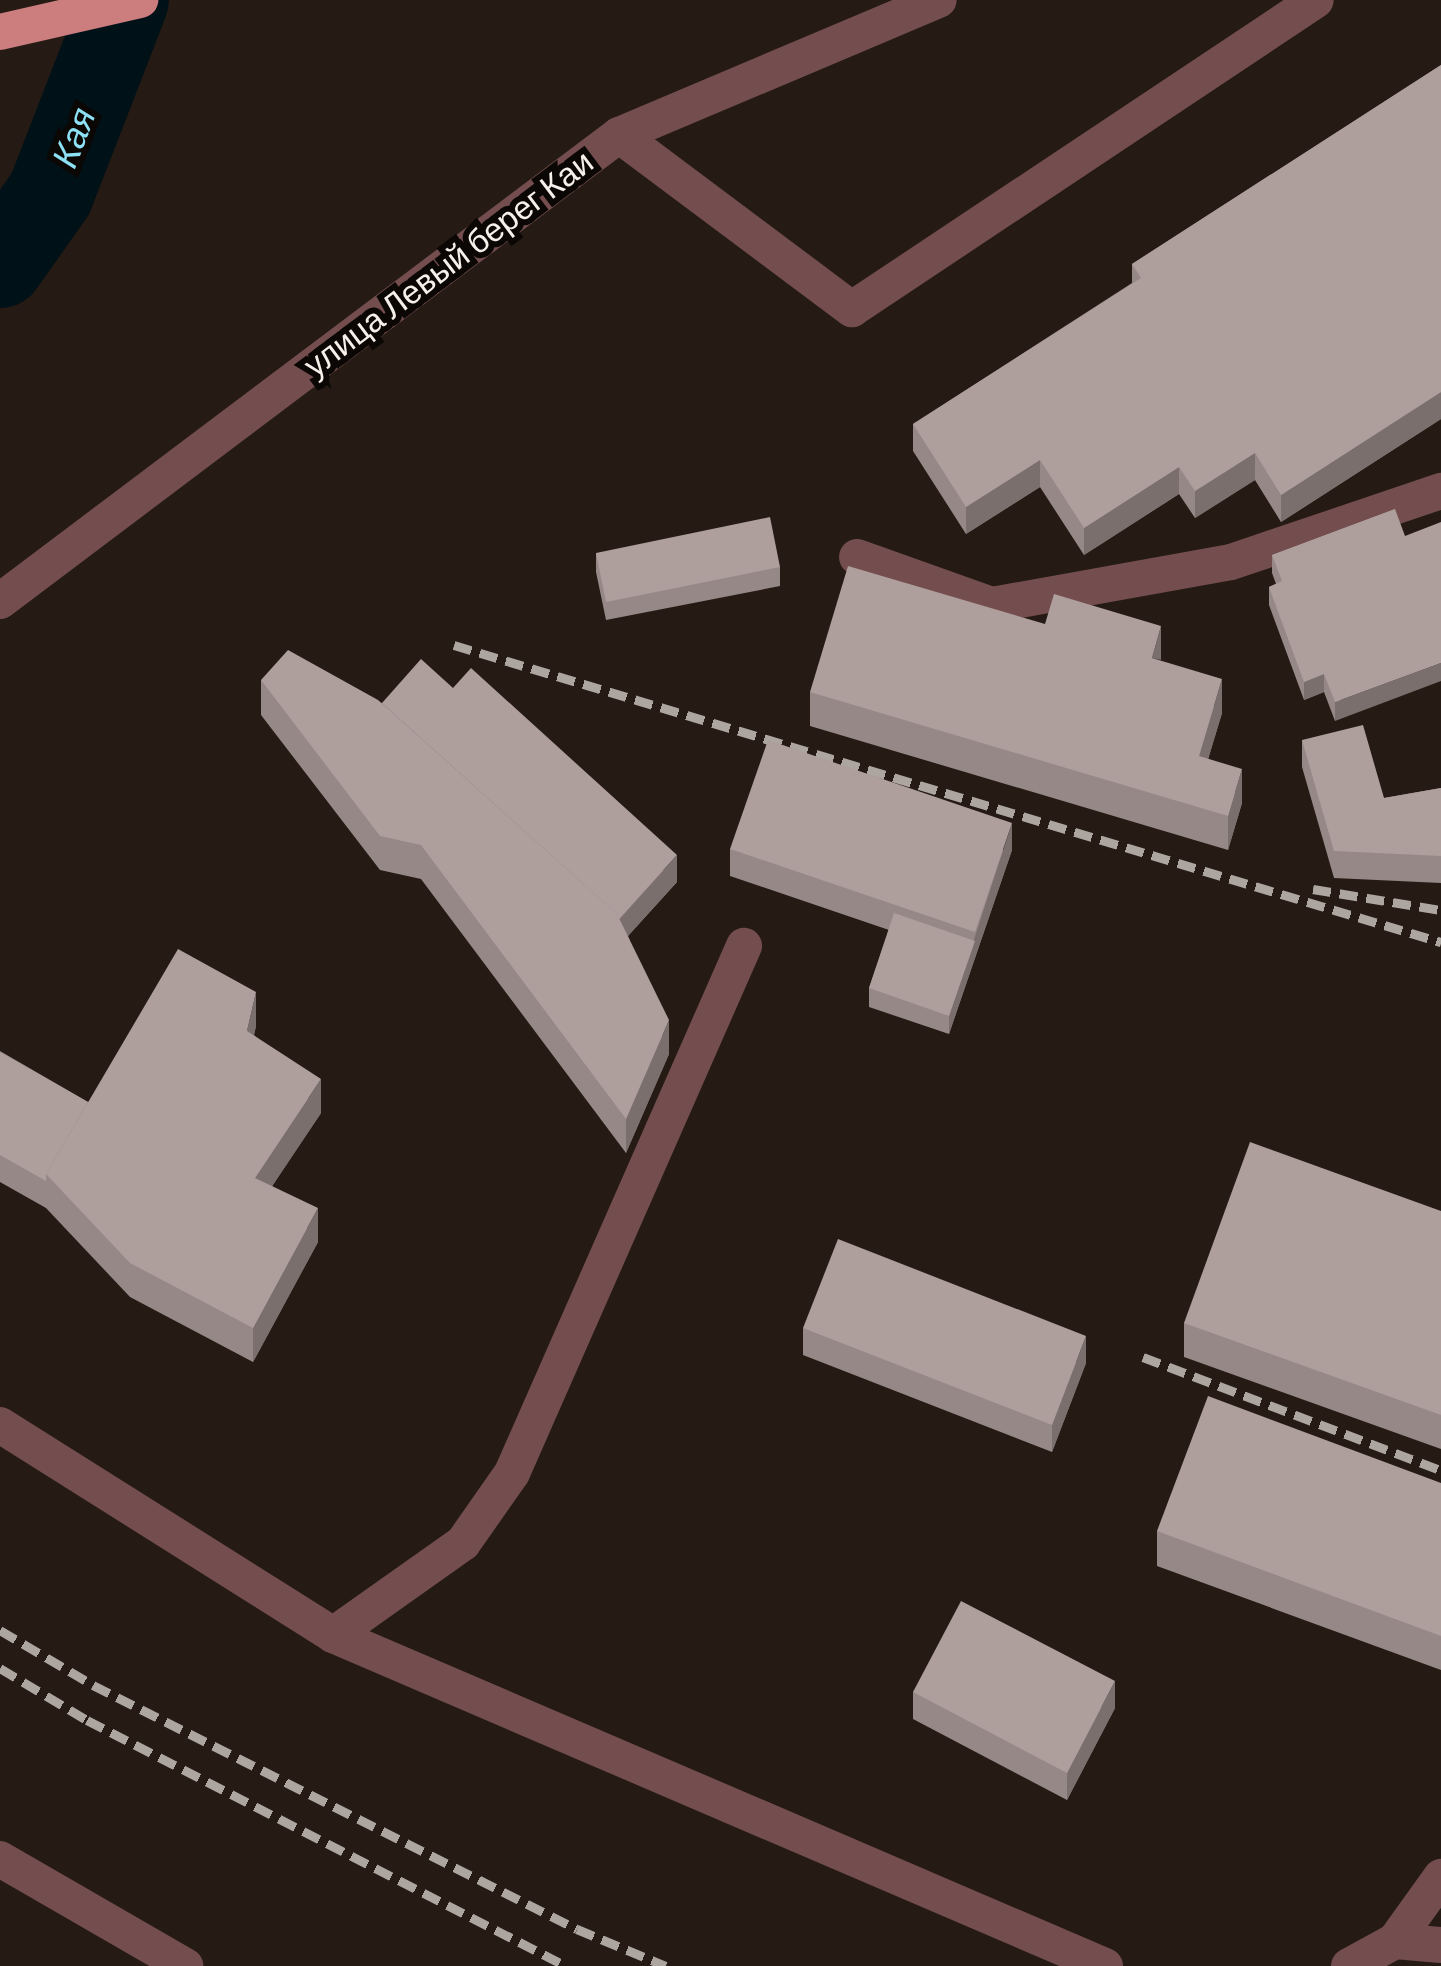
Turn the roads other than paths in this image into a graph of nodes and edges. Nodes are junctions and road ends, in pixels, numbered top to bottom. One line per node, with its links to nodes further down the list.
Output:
1 (140, 0): 4 (main road)
2 (940, 0): 5 (street, улица Левый берег Каи)
3 (1316, 0): 5 (street)
4 (0, 32)
5 (619, 134): 8 (street, улица Левый берег Каи)
6 (1441, 491): 7 (street)
7 (857, 557)
8 (0, 601)
9 (744, 946): 11 (street)
10 (0, 1425): 11 (street)
11 (332, 1635): 17 (street)
12 (0, 1859): 16 (street)
13 (1441, 1877): 14 (street)
14 (1395, 1941): 15 (street); 18 (street)
15 (1441, 1946)
16 (185, 1966)
17 (1105, 1966)
18 (1349, 1966)

